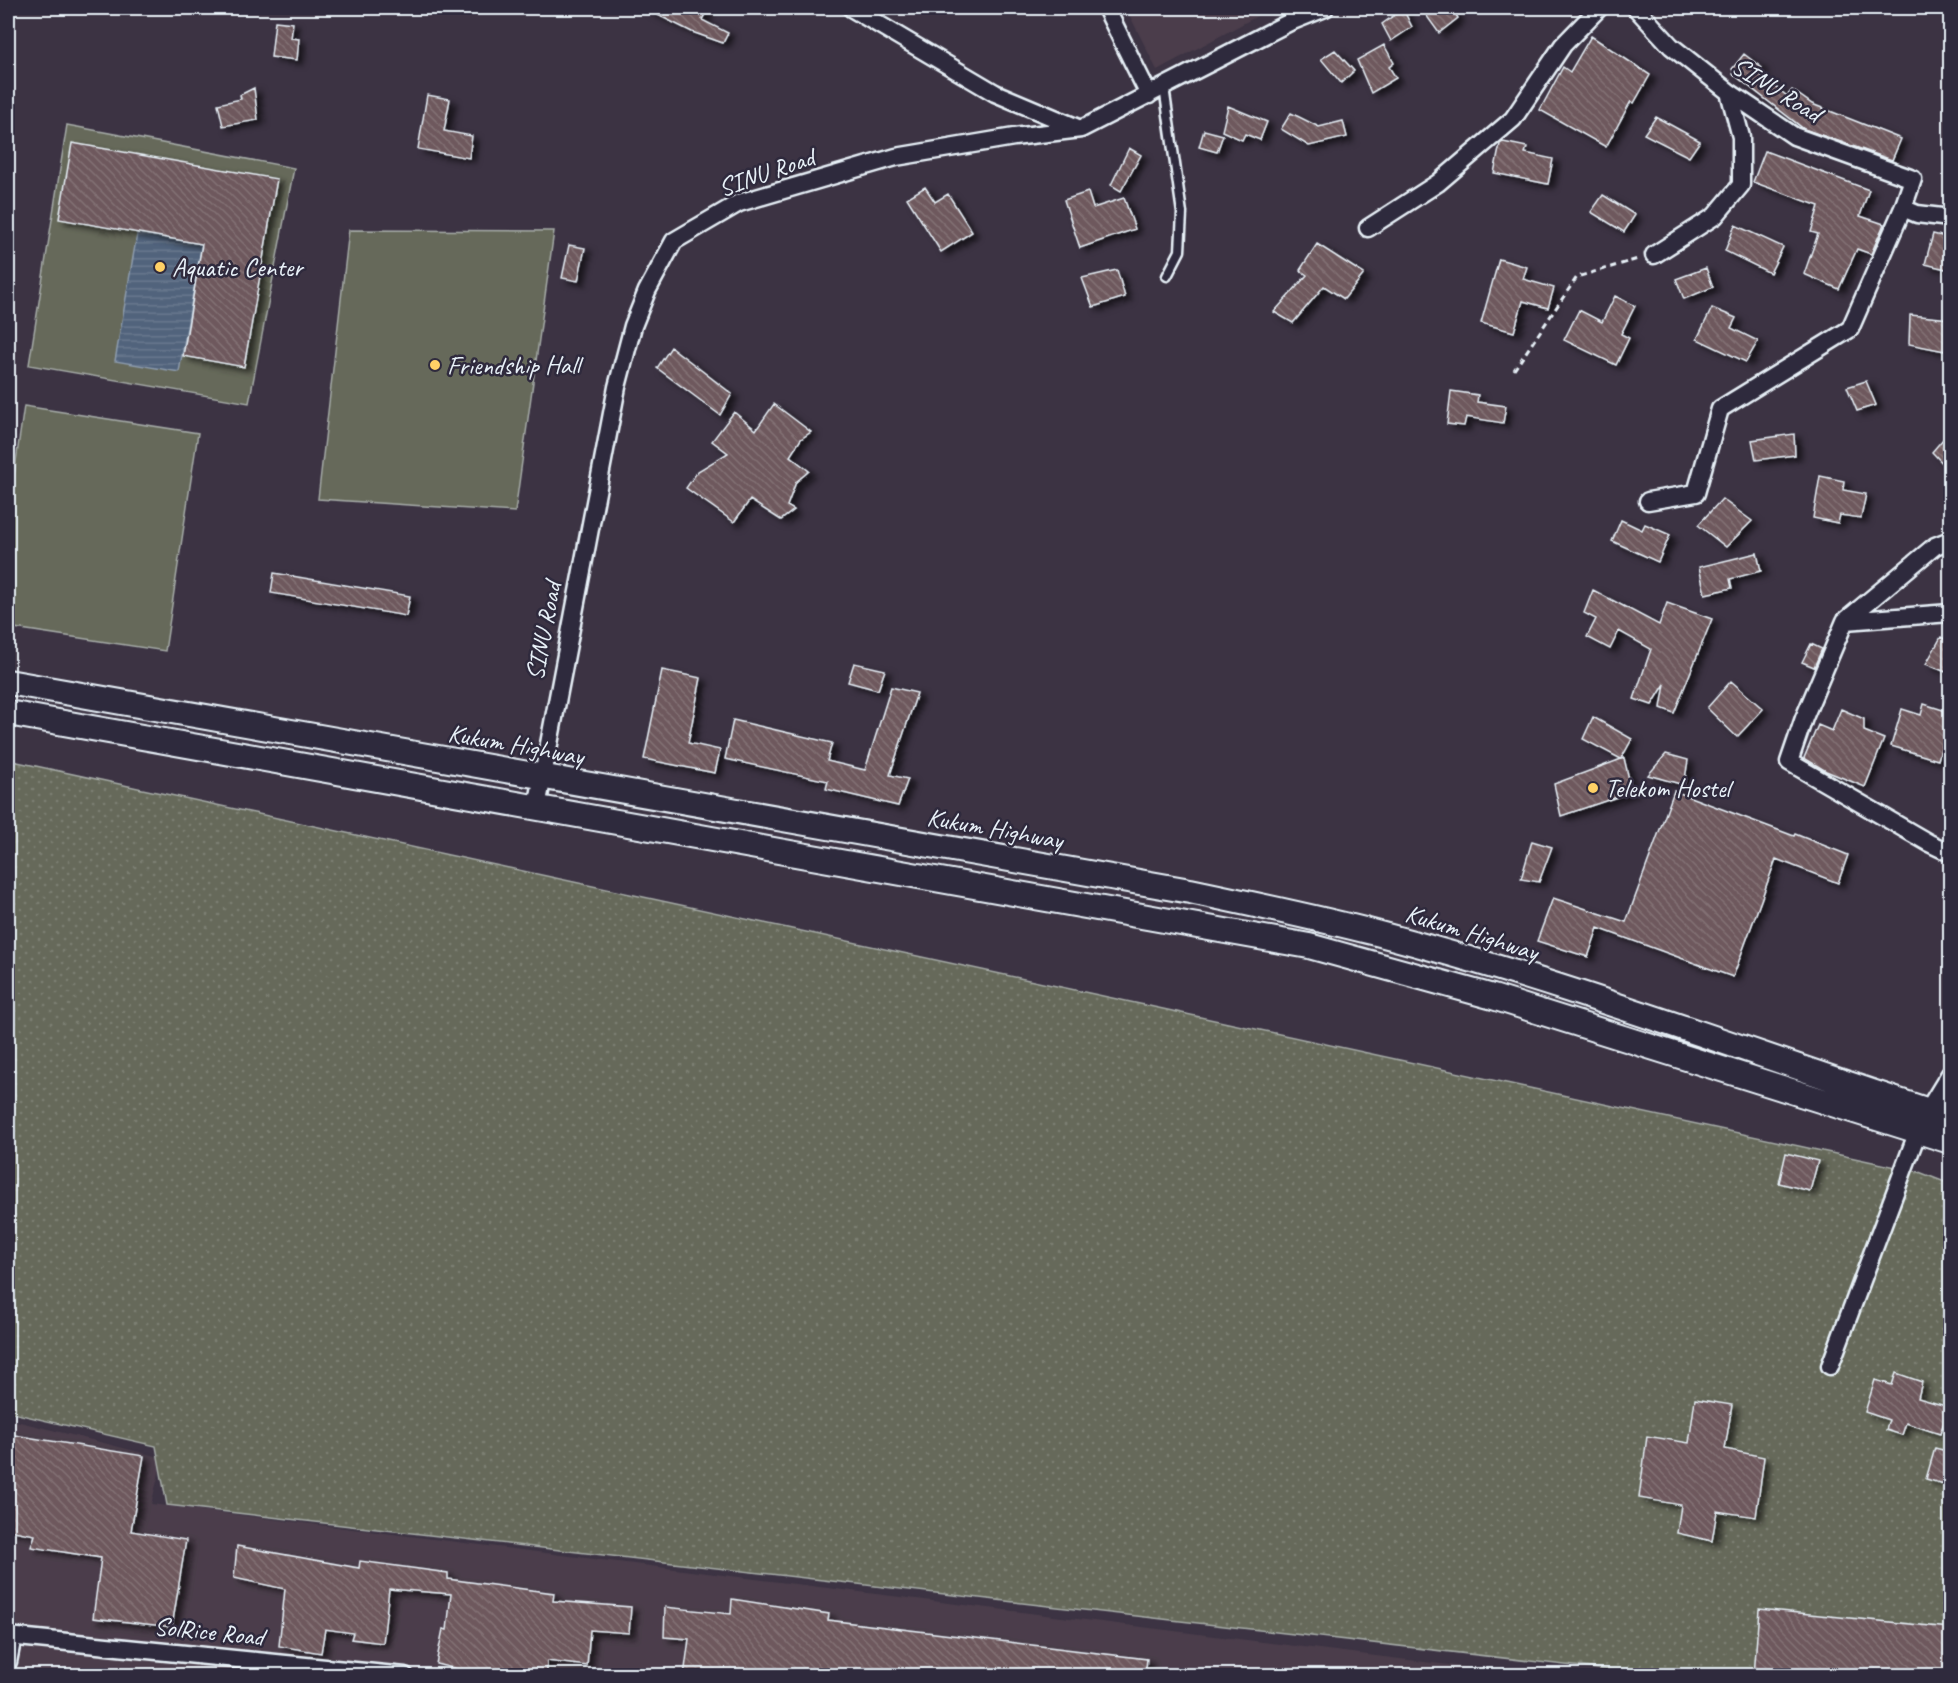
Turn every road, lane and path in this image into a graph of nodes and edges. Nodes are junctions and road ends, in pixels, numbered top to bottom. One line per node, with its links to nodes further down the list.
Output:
1 (851, 8): 8 (street)
2 (1106, 8): 6 (street)
3 (1325, 8): 6 (street, SINU Road)
4 (1599, 8): 11 (street)
5 (1636, 8): 7 (street, SINU Road)
6 (1156, 91): 8 (street, SINU Road); 13 (lane)
7 (1729, 92): 9 (street, SINU Road); 12 (street)
8 (1081, 129): 21 (street, SINU Road)
9 (1903, 208): 10 (street); 15 (street)
10 (1950, 218)
11 (1368, 228)
12 (1654, 255): 14 (path)
13 (1167, 276)
14 (1514, 370)
15 (1648, 501)
16 (1950, 540): 18 (street)
17 (1950, 613): 18 (street)
18 (1845, 621): 23 (street)
19 (8, 682): 21 (main road, Kukum Highway)
20 (8, 713): 22 (main road, Kukum Highway)
21 (540, 777): 22 (street, SINU Road); 25 (main road, Kukum Highway)
22 (537, 807): 25 (main road, Kukum Highway)
23 (1950, 853)
24 (1950, 1074): 25 (street)
25 (1932, 1120): 26 (main road, Kukum Highway); 27 (street)
26 (1950, 1141)
27 (1830, 1366)
28 (10, 1636): 29 (street); 30 (street, SolRice Road)
29 (8, 1662)
30 (405, 1676)

